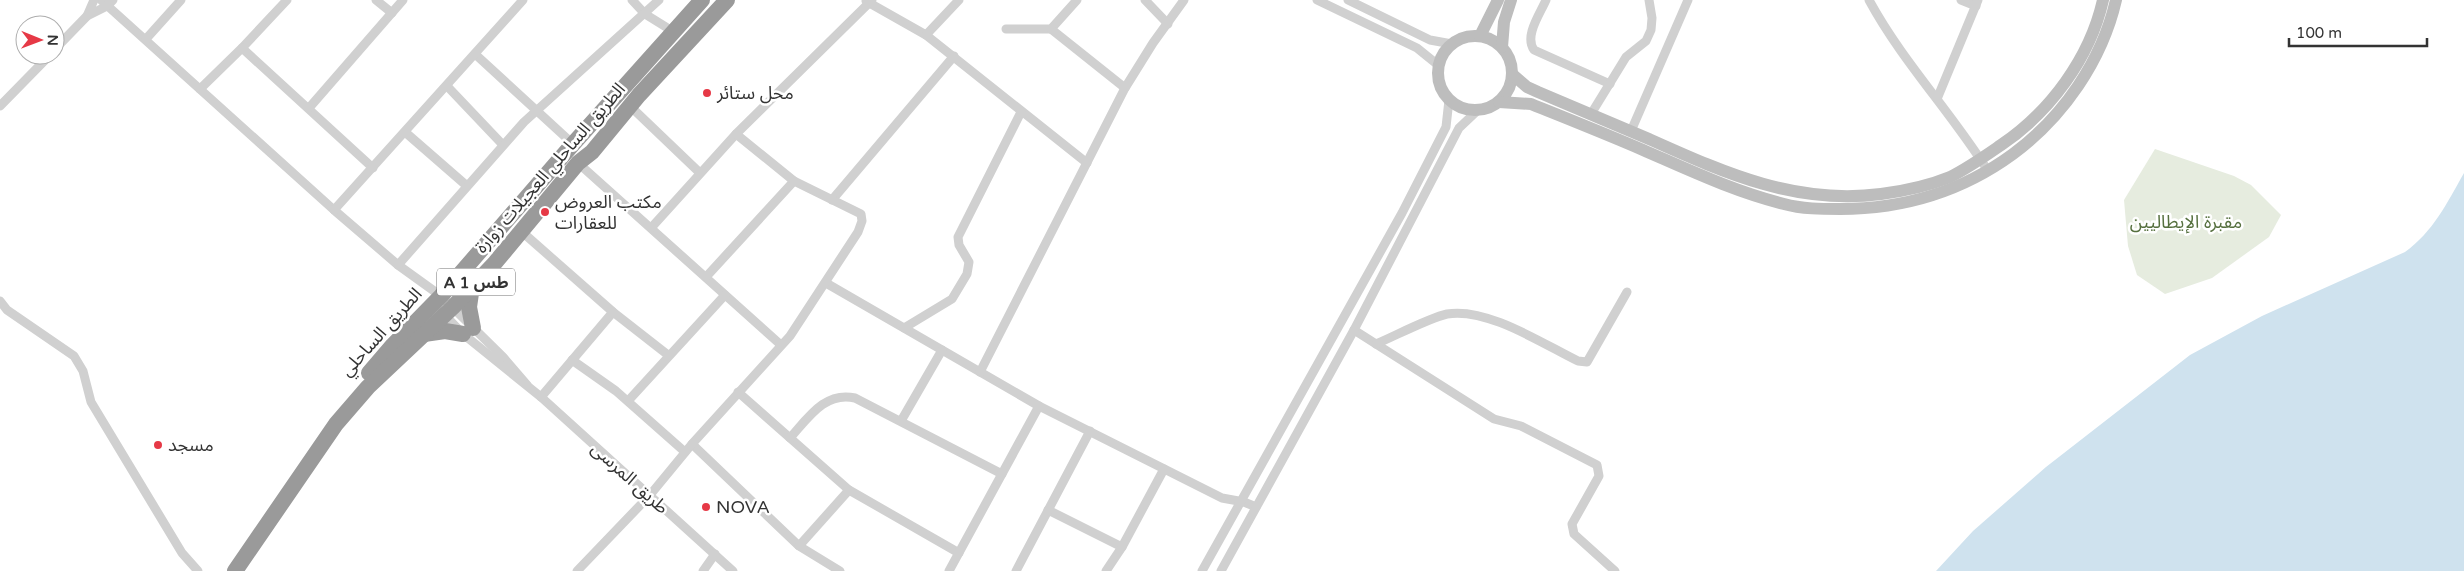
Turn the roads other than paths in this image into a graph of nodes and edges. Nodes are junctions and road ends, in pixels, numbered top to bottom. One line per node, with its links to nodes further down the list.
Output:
1 (94, 0): 31 (street)
2 (181, 0): 39 (street)
3 (287, 0): 42 (street)
4 (376, 0): 29 (street)
5 (403, 0): 29 (street)
6 (523, 0): 43 (street)
7 (632, 0): 30 (street)
8 (659, 0): 30 (street)
9 (702, 0): 35 (highway, الطريق الساحلي / A 1 طس)
10 (727, 0): 56 (highway, الطريق الساحلي العجيلات زوارة / A 1 طس)
11 (959, 0): 36 (street)
12 (1077, 0): 34 (street)
13 (1145, 0): 32 (street)
14 (1184, 0): 32 (street)
15 (1318, 0): 46 (street)
16 (1348, 0): 40 (street)
17 (1498, 0): 37 (street)
18 (1511, 0): 41 (street)
19 (1546, 0): 48 (street)
20 (1649, 0): 48 (street)
21 (1688, 0): 62 (street)
22 (1868, 0): 52 (street)
23 (1961, 0): 28 (street)
24 (2103, 0): 67 (street)
25 (2116, 0): 71 (street)
26 (869, 1): 36 (street); 64 (street)
27 (107, 2): 31 (street); 39 (street, طريق المرسى)
28 (1977, 3): 52 (street)
29 (392, 13): 57 (street)
30 (645, 14): 35 (street); 59 (street)
31 (87, 16): 38 (street)
32 (1168, 24): 50 (street)
33 (1006, 29): 34 (street)
34 (1051, 29): 50 (street)
35 (674, 32): 65 (highway, الطريق الساحلي / A 1 طس)
36 (926, 35): 44 (street)
37 (1480, 36): 40 (street); 41 (street)
38 (65, 39)
39 (146, 39): 51 (street, طريق المرسى)
40 (1452, 44): 46 (street)
41 (1502, 47): 47 (street)
42 (242, 48): 51 (street); 57 (street)
43 (475, 54): 49 (street); 59 (street)
44 (954, 56): 60 (street); 76 (street)
45 (40, 65): 55 (street)
46 (1438, 65): 53 (street)
47 (1512, 74): 54 (street); 61 (street)
48 (1610, 84): 61 (street)
49 (446, 86): 63 (street); 66 (street)
50 (1125, 88): 68 (street)
51 (200, 90): 77 (street, طريق المرسى)
52 (1937, 99): 67 (street)
53 (1449, 100): 58 (street); 112 (street)
54 (1499, 102): 58 (street); 75 (street)
55 (0, 106)
56 (630, 106): 69 (highway, الطريق الساحلي العجيلات زوارة / A 1 طس); 72 (street)
57 (309, 108): 70 (street)
58 (1477, 111): 90 (street)
59 (537, 112): 65 (street); 66 (street)
60 (1021, 112): 68 (street); 89 (street)
61 (1591, 114): 62 (street)
62 (1631, 131): 75 (street)
63 (404, 132): 70 (street); 74 (street)
64 (736, 134): 72 (street); 73 (street)
65 (573, 144): 87 (highway, الطريق الساحلي / A 1 طس)
66 (503, 145): 74 (street)
67 (1980, 160): 71 (street); 75 (street)
68 (1087, 162): 98 (street)
69 (578, 163): 78 (street); 79 (highway, الطريق الساحلي العجيلات زوارة / A 1 طس)
70 (373, 168): 77 (street)
71 (1988, 171): 75 (street)
72 (700, 173): 78 (street)
73 (794, 181): 76 (street); 81 (street)
74 (467, 186): 80 (street)
75 (1744, 186)
76 (832, 200): 82 (street)
77 (334, 210): 80 (street, طريق المرسى)
78 (650, 228): 81 (street)
79 (521, 231): 83 (highway, الطريق الساحلي العجيلات زوارة / A 1 طس); 88 (street)
80 (398, 265): 87 (street, طريق المرسى)
81 (706, 278): 85 (street)
82 (826, 283): 89 (street); 94 (street)
83 (472, 286): 87 (highway, الطريق الساحلي العجيلات زوارة / A 1 طس); 91 (highway)
84 (1627, 292): 93 (street)
85 (725, 295): 94 (street); 96 (street)
86 (0, 301): 121 (street)
87 (443, 305): 91 (street, طريق المرسى); 92 (highway, الطريق الساحلي العجيلات زوارة / A 1 طس); 122 (highway, الطريق الساحلي / A 1 طس)
88 (613, 312): 96 (street); 97 (street)
89 (904, 328): 95 (street)
90 (1354, 330): 93 (street); 113 (street)
91 (468, 331): 92 (highway); 100 (street, طريق المرسى)
92 (424, 334): 123 (highway, الطريق الساحلي العجيلات زوارة / A 1 طس)
93 (1376, 344): 131 (street)
94 (781, 345): 99 (street)
95 (942, 350): 98 (street); 103 (street)
96 (668, 355): 101 (street)
97 (572, 360): 100 (street); 101 (street)
98 (980, 372): 102 (street)
99 (738, 392): 105 (street); 106 (street)
100 (541, 397): 111 (street, طريق المرسى)
101 (628, 401): 107 (street)
102 (1039, 406): 104 (street); 109 (street)
103 (901, 421): 105 (street); 109 (street)
104 (1090, 431): 108 (street); 114 (street)
105 (790, 438): 110 (street)
106 (692, 444): 107 (street); 115 (street)
107 (685, 452): 111 (street)
108 (1164, 469): 112 (street); 116 (street)
109 (1002, 474): 117 (street)
110 (849, 490): 115 (street); 117 (street)
111 (650, 495): 118 (street, طريق المرسى); 124 (street)
112 (1241, 501): 113 (street); 129 (street)
113 (1256, 507): 130 (street)
114 (1048, 510): 116 (street); 120 (street)
115 (799, 546): 119 (street)
116 (1122, 548): 128 (street)
117 (959, 553): 127 (street)
118 (715, 554): 125 (street); 126 (street, طريق المرسى)
119 (836, 570)
120 (1018, 570)
121 (198, 571)
122 (227, 571)
123 (235, 571)
124 (577, 571)
125 (703, 571)
126 (733, 571)
127 (949, 571)
128 (1106, 571)
129 (1202, 571)
130 (1221, 571)
131 (1615, 571)

